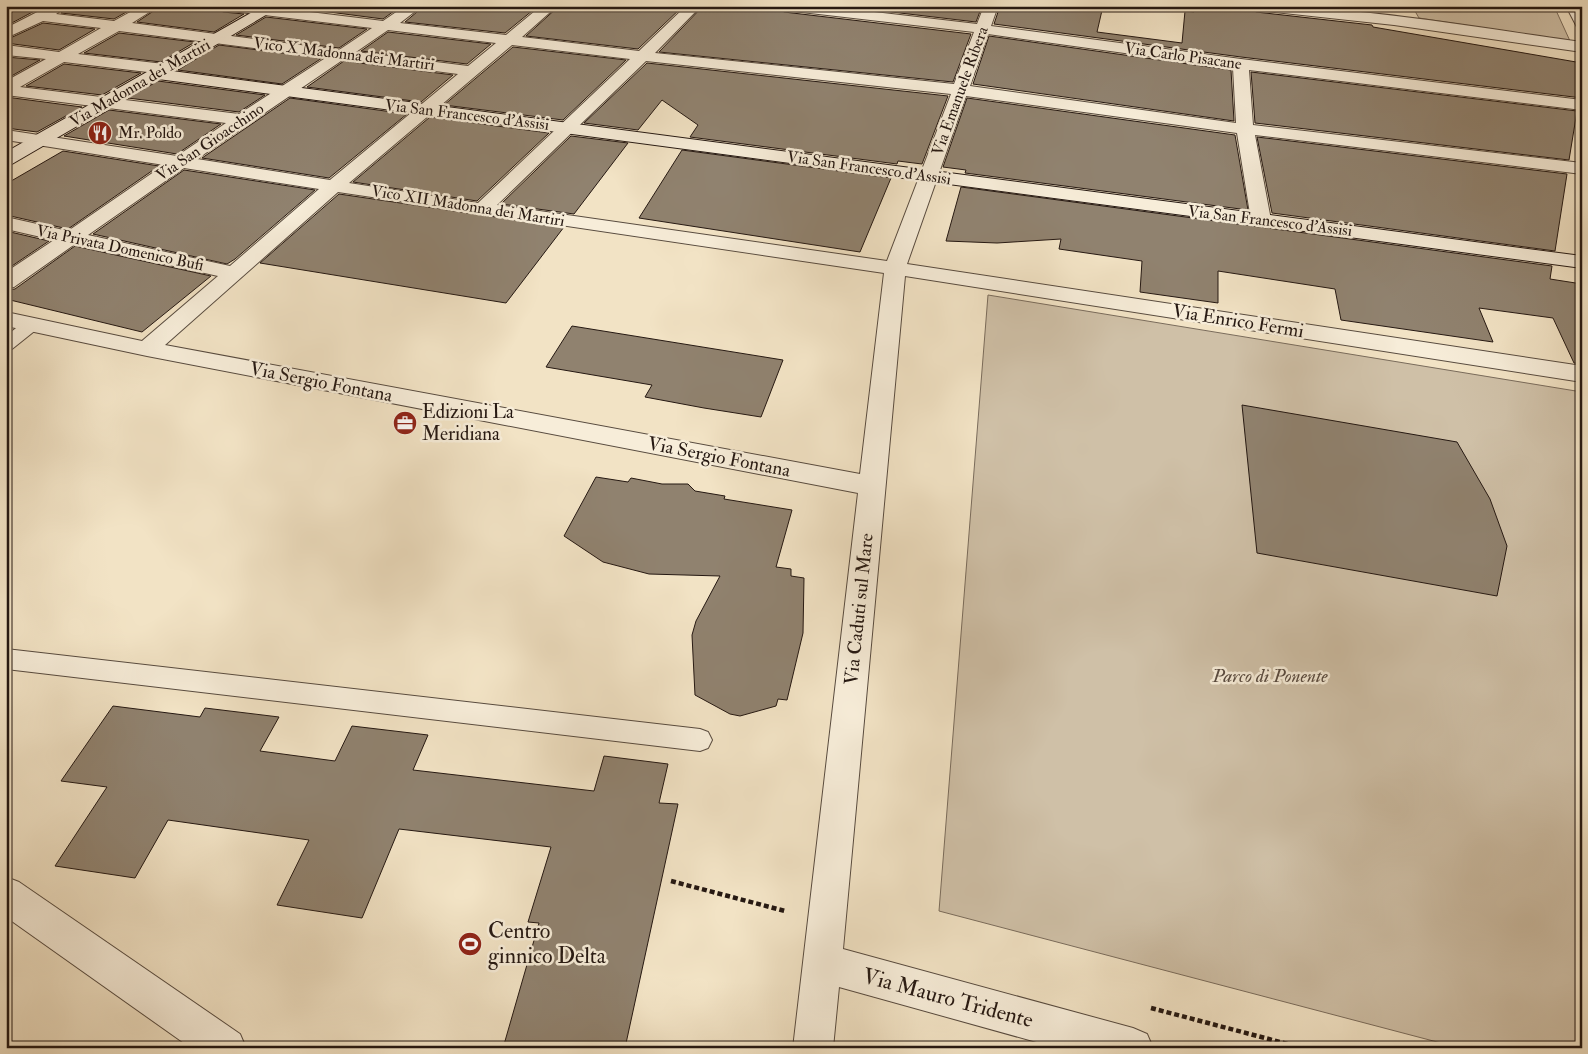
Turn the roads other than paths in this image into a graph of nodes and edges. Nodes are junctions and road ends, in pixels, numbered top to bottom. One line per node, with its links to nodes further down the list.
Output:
1 (60, 6): 13 (street)
2 (152, 6): 17 (street)
3 (223, 6): 12 (street)
4 (415, 6): 16 (street, Via San Gioacchino)
5 (550, 6): 21 (street)
6 (694, 6): 25 (street)
7 (784, 6): 18 (street, Via Carlo Pisacane)
8 (990, 6): 18 (street, Via Emanuele Ribera)
9 (1258, 6): 14 (street)
10 (1390, 6): 14 (street)
11 (1573, 6): 15 (street)
12 (270, 9): 16 (street); 20 (street, Via Madonna dei Martiri)
13 (39, 16): 17 (street, Vico X Madonna dei Martiri); 19 (street)
14 (1394, 21): 22 (street)
15 (1582, 24)
16 (387, 25): 21 (street); 24 (street, Via San Gioacchino)
17 (117, 26): 20 (street, Vico X Madonna dei Martiri); 26 (street)
18 (984, 29): 27 (street, Via Carlo Pisacane); 31 (street, Via Emanuele Ribera)
19 (6, 34)
20 (218, 38): 24 (street, Vico X Madonna dei Martiri); 29 (street, Via Madonna dei Martiri)
21 (510, 40): 25 (street); 28 (street)
22 (1582, 47)
23 (6, 50): 26 (street, Via San Francesco d'Assisi)
24 (342, 54): 28 (street, Vico X Madonna dei Martiri); 32 (street, Via San Gioacchino)
25 (643, 56): 31 (street); 37 (street)
26 (63, 57): 29 (street, Via San Francesco d'Assisi); 30 (street)
27 (1241, 64): 34 (street, Via Carlo Pisacane); 38 (street)
28 (471, 70): 35 (street)
29 (160, 72): 32 (street, Via San Francesco d'Assisi); 33 (street, Via Madonna dei Martiri)
30 (6, 89): 33 (street)
31 (960, 90): 38 (street); 44 (street, Via Emanuele Ribera)
32 (285, 91): 35 (street, Via San Francesco d'Assisi); 36 (street, Via San Gioacchino)
33 (107, 102): 36 (street); 40 (street, Via Madonna dei Martiri)
34 (1582, 105)
35 (426, 109): 37 (street, Via San Francesco d'Assisi); 45 (street)
36 (242, 120): 42 (street, Via San Gioacchino)
37 (564, 128): 44 (street, Via San Francesco d'Assisi); 46 (street)
38 (1246, 130): 43 (street); 47 (street)
39 (6, 135): 40 (street, Vico XII Madonna dei Martiri)
40 (41, 140): 41 (street, Via Madonna dei Martiri); 42 (street, Vico XII Madonna dei Martiri)
41 (6, 160)
42 (180, 162): 45 (street, Vico XII Madonna dei Martiri); 49 (street, Via San Gioacchino)
43 (1582, 169)
44 (929, 176): 47 (street, Via San Francesco d'Assisi); 51 (street, Via Caduti sul Mare)
45 (335, 185): 46 (street, Vico XII Madonna dei Martiri); 52 (street)
46 (482, 209): 51 (street, Vico XII Madonna dei Martiri)
47 (1261, 220): 50 (street, Via San Francesco d'Assisi)
48 (6, 223): 49 (street, Via Privata Domenico Bufi)
49 (71, 237): 52 (street, Via Privata Domenico Bufi); 53 (street, Via San Gioacchino)
50 (1582, 262)
51 (895, 268): 58 (street, Via Enrico Fermi); 59 (street, Via Caduti sul Mare)
52 (234, 273): 57 (street)
53 (6, 282)
54 (6, 318): 55 (street, Via Sergio Fontana)
55 (31, 324): 56 (lane); 57 (street, Via Sergio Fontana)
56 (6, 345)
57 (147, 349): 59 (street, Via Sergio Fontana)
58 (1582, 374)
59 (872, 486): 63 (street, Via Caduti sul Mare)
60 (6, 659): 61 (lane)
61 (700, 740)
62 (6, 895): 64 (street)
63 (821, 963): 65 (street, Via Caduti sul Mare); 66 (street, Via Mauro Tridente)
64 (226, 1048)
65 (813, 1048)
66 (1133, 1048)

